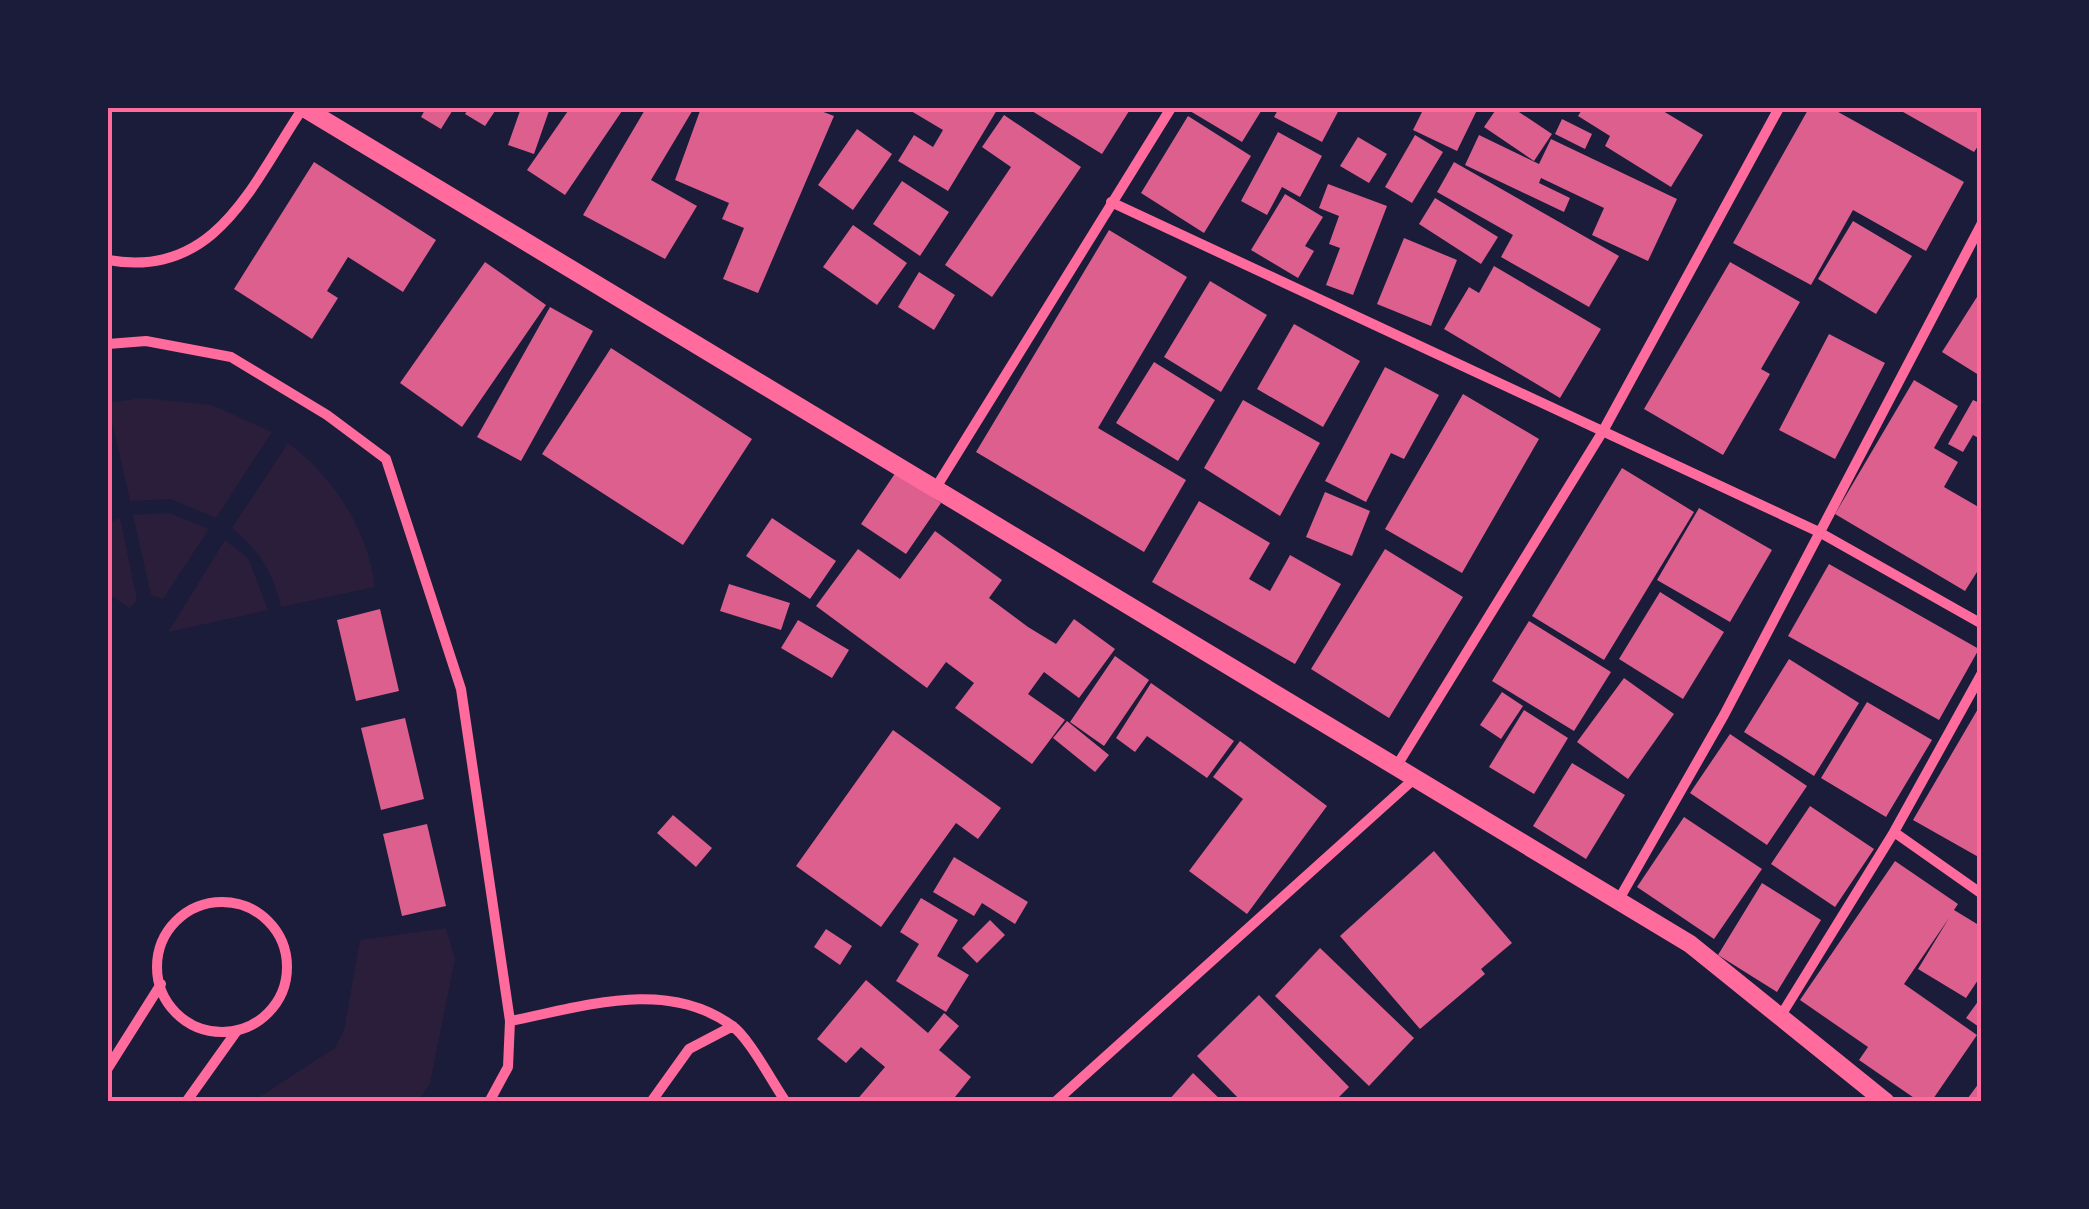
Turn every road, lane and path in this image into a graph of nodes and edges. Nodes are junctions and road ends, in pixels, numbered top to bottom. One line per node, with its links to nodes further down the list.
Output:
1 (303, 108): 6 (street); 9 (street)
2 (1171, 108): 4 (street)
3 (1779, 108): 8 (street)
4 (1112, 202): 8 (street); 9 (street)
5 (1982, 223): 10 (street)
6 (108, 260)
7 (108, 344): 20 (street)
8 (1603, 432): 10 (street); 13 (street)
9 (936, 489): 13 (street)
10 (1819, 532): 11 (street); 17 (street)
11 (1982, 624)
12 (1982, 673): 15 (street)
13 (1396, 767): 14 (street)
14 (1415, 778): 17 (street); 28 (street)
15 (1894, 832): 16 (street); 19 (street)
16 (1982, 894)
17 (1618, 901): 19 (street)
18 (162, 983): 22 (street); 22 (street); 23 (street)
19 (1780, 1018): 29 (street)
20 (510, 1022): 21 (street); 25 (street)
21 (734, 1026): 26 (street); 27 (street)
22 (236, 1032): 24 (street)
23 (108, 1068)
24 (186, 1102)
25 (489, 1102)
26 (651, 1102)
27 (786, 1102)
28 (1056, 1102)
29 (1886, 1102)

